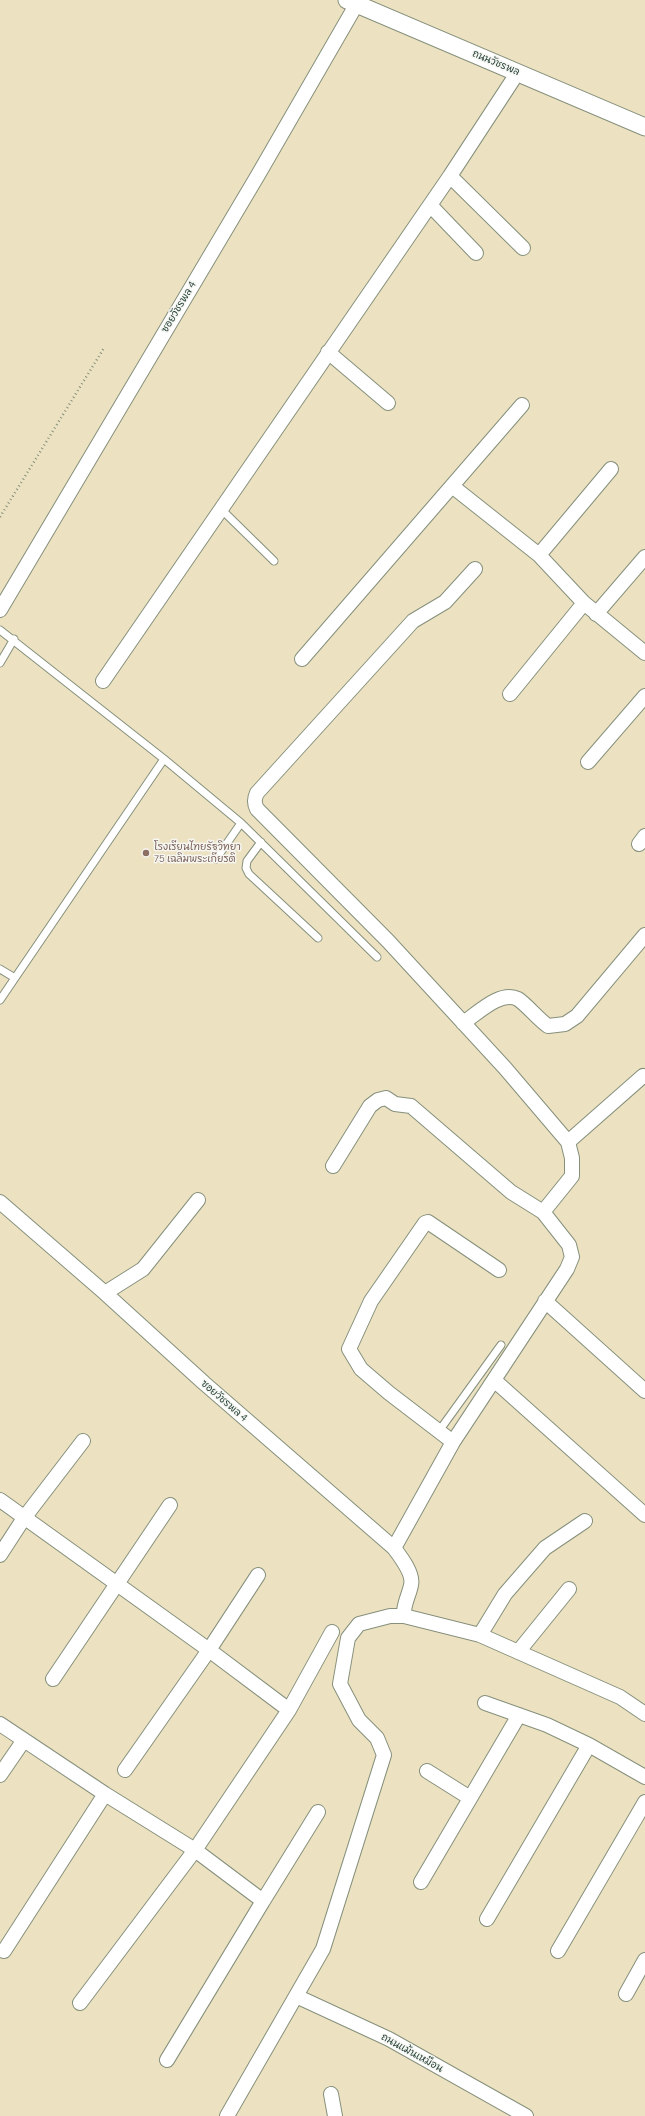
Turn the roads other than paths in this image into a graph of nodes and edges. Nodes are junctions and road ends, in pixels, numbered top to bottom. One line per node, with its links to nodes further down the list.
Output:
1 (355, 1): 2 (street, ถนนวัชรพล); 19 (street, ซอยวัชรพล 4)
2 (518, 72): 3 (street, ถนนวัชรพล); 4 (street)
3 (645, 127)
4 (450, 176): 5 (street); 6 (street)
5 (430, 205): 7 (street); 8 (street)
6 (523, 248)
7 (476, 253)
8 (328, 352): 9 (street); 13 (street)
9 (388, 403)
10 (522, 405): 12 (street)
11 (611, 469): 14 (street)
12 (452, 486): 14 (street); 24 (street)
13 (220, 509): 16 (lane); 26 (street)
14 (539, 555): 18 (street)
15 (645, 557): 20 (street)
16 (274, 561)
17 (475, 569): 40 (street)
18 (584, 603): 20 (street); 27 (street)
19 (0, 610)
20 (596, 614): 23 (street)
21 (0, 630): 22 (lane)
22 (14, 639): 25 (lane); 29 (lane)
23 (645, 653)
24 (302, 659)
25 (0, 663)
26 (104, 681)
27 (510, 694)
28 (645, 696): 30 (street)
29 (164, 759): 31 (lane); 38 (lane)
30 (588, 762)
31 (241, 823): 32 (lane); 33 (lane)
32 (261, 842): 35 (lane); 36 (lane)
33 (216, 859)
34 (645, 935): 40 (street)
35 (318, 938)
36 (377, 957)
37 (0, 969): 38 (lane)
38 (15, 978): 39 (lane)
39 (0, 1000)
40 (463, 1024): 42 (street)
41 (645, 1077): 42 (street)
42 (568, 1142): 46 (street)
43 (333, 1166): 46 (street)
44 (198, 1200): 48 (street)
45 (0, 1202): 48 (street, ซอยวัชรพล 4)
46 (543, 1212): 49 (street)
47 (499, 1270): 53 (street)
48 (105, 1293): 61 (street, ซอยวัชรพล 4)
49 (545, 1302): 51 (street); 52 (street)
50 (501, 1345): 53 (lane)
51 (494, 1380): 55 (street); 58 (street)
52 (645, 1391)
53 (439, 1431): 55 (street)
54 (83, 1441): 59 (street)
55 (453, 1442): 61 (street)
56 (0, 1500): 59 (street)
57 (170, 1506): 64 (street)
58 (645, 1516)
59 (24, 1518): 62 (street); 64 (street)
60 (585, 1521): 68 (street)
61 (394, 1548): 66 (street, ซอยวัชรพล 4)
62 (0, 1555)
63 (258, 1575): 69 (street)
64 (117, 1584): 69 (street); 71 (street)
65 (569, 1589): 70 (street)
66 (404, 1616): 68 (street); 95 (street)
67 (332, 1632): 73 (street)
68 (480, 1635): 70 (street)
69 (209, 1650): 73 (street); 79 (street)
70 (518, 1652): 74 (street)
71 (53, 1679)
72 (485, 1703): 75 (street)
73 (288, 1710): 87 (street)
74 (645, 1714)
75 (519, 1715): 78 (street); 84 (street)
76 (0, 1724): 77 (street)
77 (24, 1740): 81 (street); 83 (street)
78 (589, 1745): 82 (street); 90 (street)
79 (124, 1770)
80 (427, 1771): 84 (street)
81 (0, 1775)
82 (645, 1778)
83 (105, 1794): 87 (street); 91 (street)
84 (470, 1798): 88 (street)
85 (645, 1802): 92 (street)
86 (318, 1812): 89 (street)
87 (195, 1850): 89 (street); 96 (street)
88 (421, 1882)
89 (263, 1901): 97 (street)
90 (487, 1919)
91 (4, 1951)
92 (558, 1951)
93 (645, 1960): 94 (street)
94 (626, 1994)
95 (296, 1996): 99 (street); 101 (street, ถนนแม้นเหมือน)
96 (80, 2003)
97 (167, 2060)
98 (331, 2094): 100 (street)
99 (227, 2116)
100 (335, 2116)
101 (526, 2116)

